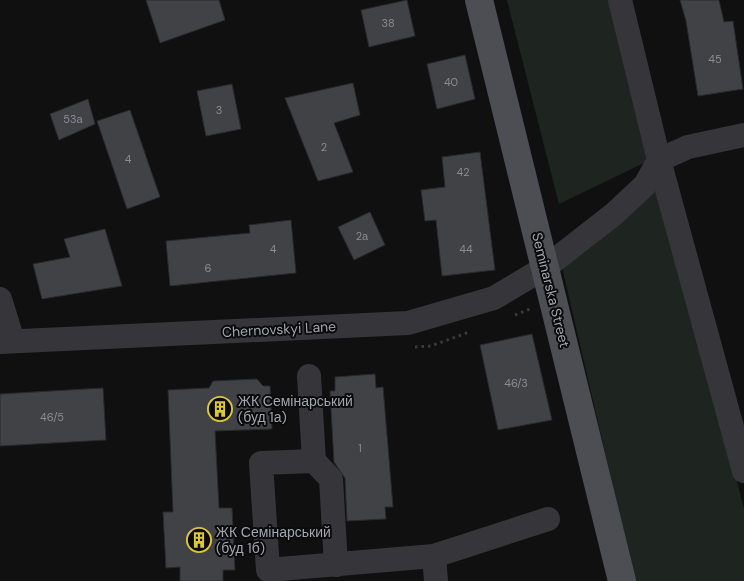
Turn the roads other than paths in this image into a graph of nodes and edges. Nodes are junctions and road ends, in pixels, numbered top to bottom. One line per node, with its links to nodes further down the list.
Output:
1 (479, 0): 5 (main road, Seminarska Street)
2 (620, 0): 4 (street)
3 (744, 135): 4 (street)
4 (660, 160): 5 (street, Chernovskyi Lane); 10 (street)
5 (546, 267): 7 (street, Chernovskyi Lane); 15 (main road, Seminarska Street)
6 (0, 299): 7 (street)
7 (6, 341)
8 (309, 376): 9 (street)
9 (314, 461): 13 (street); 13 (street)
10 (744, 471)
11 (548, 519): 12 (street)
12 (434, 556): 13 (street); 14 (street)
13 (336, 565)
14 (436, 581)
15 (622, 581)

